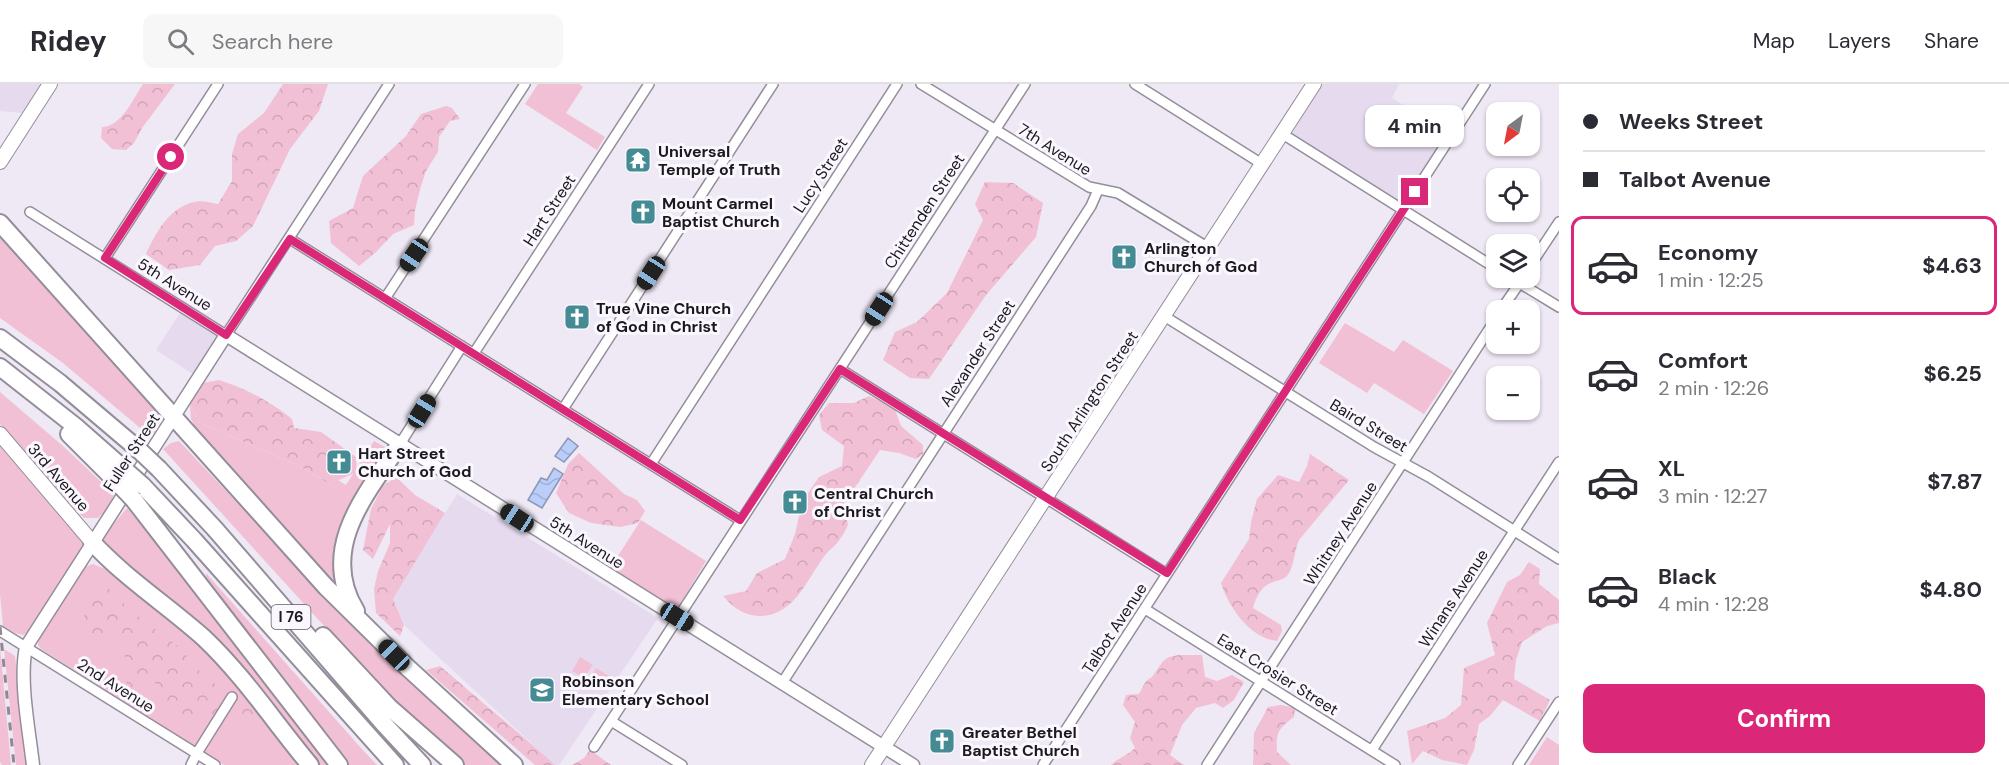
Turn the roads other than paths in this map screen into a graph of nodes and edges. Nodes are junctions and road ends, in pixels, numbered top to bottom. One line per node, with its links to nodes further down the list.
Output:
1 (50, 84): 15 (main road)
2 (218, 84): 25 (street)
3 (389, 84): 22 (street)
4 (525, 84): 28 (street)
5 (649, 84): 35 (street, Hart Street)
6 (773, 84): 39 (street)
7 (897, 84): 45 (street, Lucy Street)
8 (921, 84): 13 (street, 7th Avenue)
9 (1024, 84): 13 (street, Chittenden Street)
10 (1135, 84): 16 (street)
11 (1314, 84): 14 (main road, South Arlington Street)
12 (1485, 84): 18 (street, Talbot Avenue)
13 (995, 129): 17 (street, 7th Avenue); 36 (street, Chittenden Street)
14 (1281, 133): 16 (main road, South Arlington Street); 18 (street)
15 (0, 162)
16 (1262, 164): 23 (main road, South Arlington Street)
17 (1098, 190): 23 (street, 7th Avenue); 41 (street, Alexander Street)
18 (1404, 210): 26 (street); 38 (street, Talbot Avenue)
19 (30, 212): 25 (street, 5th Avenue)
20 (1559, 222): 24 (street)
21 (0, 223): 40 (highway)
22 (290, 239): 28 (street); 32 (street)
23 (1207, 247): 30 (main road, South Arlington Street)
24 (1540, 251)
25 (105, 258): 32 (street, 5th Avenue)
26 (1486, 262)
27 (1531, 288): 29 (street)
28 (386, 297): 34 (street)
29 (1559, 308)
30 (1164, 316): 38 (street, Baird Street); 48 (main road, South Arlington Street)
31 (1486, 334): 46 (street, Whitney Avenue)
32 (226, 335): 40 (street, Fuller Street); 43 (street, 5th Avenue)
33 (0, 338): 50 (highway, I 76, bridge)
34 (462, 346): 35 (street); 43 (street)
35 (474, 353): 39 (street)
36 (840, 369): 41 (street); 49 (street, Chittenden Street)
37 (4, 374): 47 (highway, bridge)
38 (1285, 392): 46 (street, Baird Street); 54 (street, Talbot Avenue)
39 (563, 409): 45 (street)
40 (174, 417): 52 (street, Fuller Street); 57 (highway)
41 (943, 433): 48 (street); 61 (street, Alexander Street)
42 (0, 434): 52 (main road, 3rd Avenue)
43 (400, 444): 56 (street, 5th Avenue); 57 (highway)
44 (1559, 462): 51 (street, Winans Avenue)
45 (651, 464): 49 (street)
46 (1403, 464): 51 (street, Baird Street); 60 (street, Whitney Avenue)
47 (138, 493): 73 (highway); 74 (highway, I 76)
48 (1046, 498): 54 (street); 66 (main road, South Arlington Street)
49 (740, 520): 56 (street, Chittenden Street)
50 (215, 529): 75 (highway, I 76); 76 (highway)
51 (1514, 531): 53 (street, Baird Street); 67 (street, Winans Avenue)
52 (92, 542): 59 (street, Fuller Street); 72 (highway)
53 (1559, 559)
54 (1167, 573): 55 (street, Talbot Avenue)
55 (1145, 609): 60 (street, East Crosier Street); 81 (street, Talbot Avenue)
56 (677, 617): 61 (street, 5th Avenue); 64 (street, Chittenden Street)
57 (368, 630): 77 (highway)
58 (0, 632): 59 (street, 2nd Avenue)
59 (26, 647): 68 (street, 2nd Avenue); 69 (street)
60 (1261, 681): 67 (street, East Crosier Street); 82 (street, Whitney Avenue)
61 (782, 683): 66 (street, 5th Avenue)
62 (232, 697): 68 (street)
63 (1559, 702): 84 (street)
64 (610, 721): 65 (street, Chittenden Street); 78 (street)
65 (594, 747)
66 (884, 747): 79 (main road, South Arlington Street); 80 (street, 5th Avenue)
67 (1372, 750): 83 (street, East Crosier Street)
68 (196, 753): 70 (street); 71 (street, 2nd Avenue)
69 (33, 765)
70 (192, 765)
71 (215, 765)
72 (310, 765)
73 (339, 765)
74 (395, 765)
75 (422, 765)
76 (455, 765)
77 (514, 765)
78 (682, 765)
79 (872, 765)
80 (913, 765)
81 (1043, 765)
82 (1207, 765)
83 (1395, 765)
84 (1518, 765)

